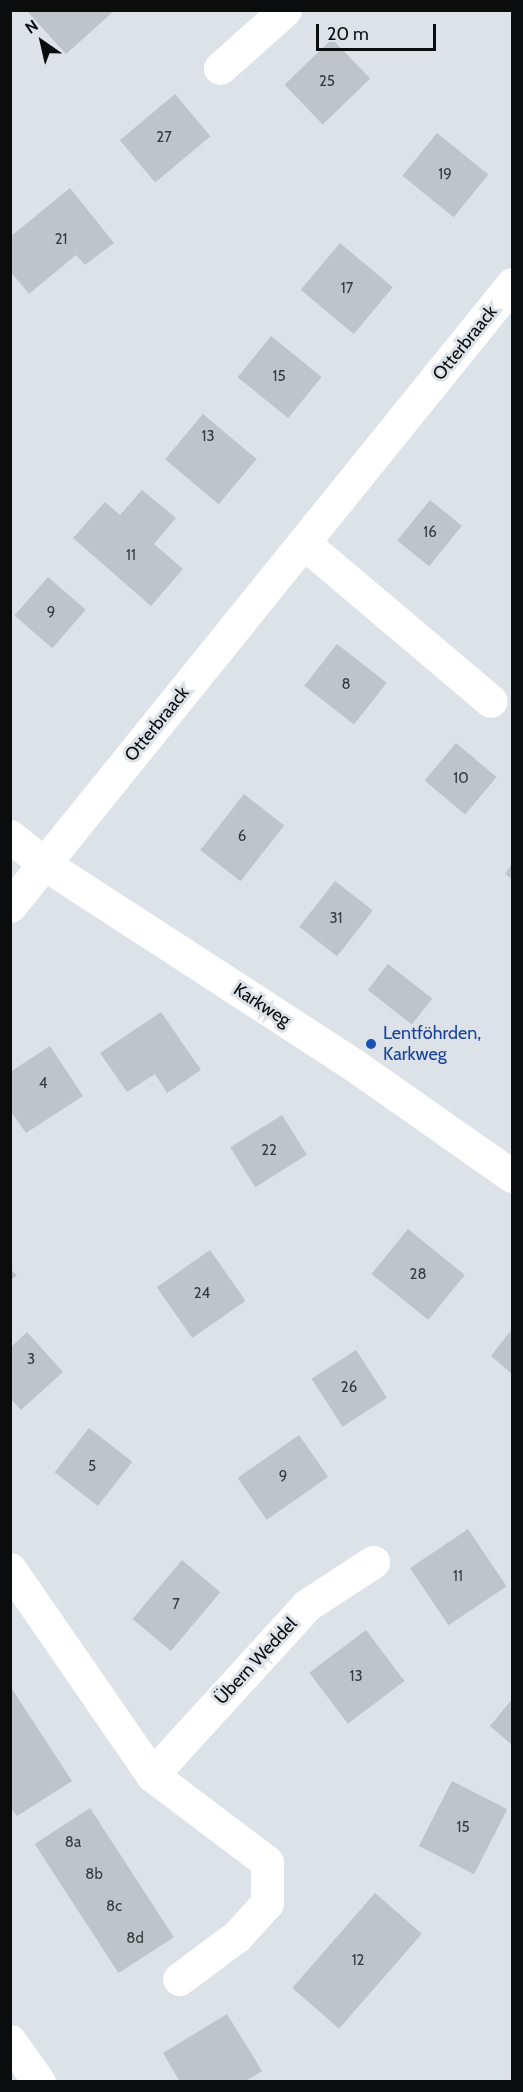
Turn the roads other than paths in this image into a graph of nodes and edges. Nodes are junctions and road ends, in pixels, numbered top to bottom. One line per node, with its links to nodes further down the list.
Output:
1 (285, 10): 2 (street)
2 (220, 68)
3 (513, 284): 4 (street, Otterbraack)
4 (305, 544): 5 (street); 7 (street, Otterbraack)
5 (491, 701)
6 (10, 836): 7 (street, Karkweg)
7 (43, 863): 8 (street, Otterbraack); 9 (street, Karkweg)
8 (10, 906)
9 (513, 1176)
10 (373, 1562): 12 (street, Übern Weddel)
11 (10, 1569): 12 (street)
12 (152, 1775): 13 (street)
13 (179, 1979)
14 (10, 2041): 15 (street)
15 (39, 2082)

